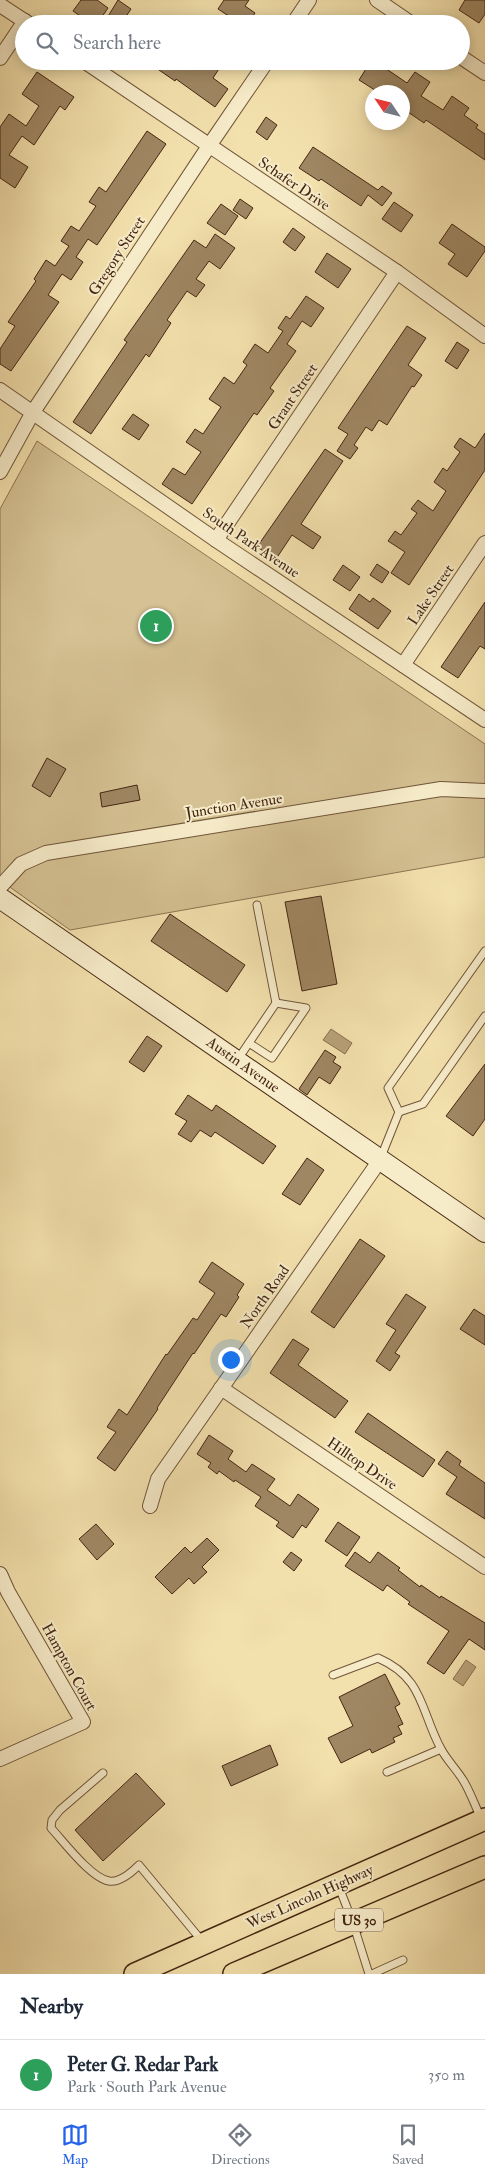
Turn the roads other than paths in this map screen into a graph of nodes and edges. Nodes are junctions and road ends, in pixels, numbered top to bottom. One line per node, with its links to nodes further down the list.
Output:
1 (310, 0): 5 (street)
2 (377, 0): 6 (street)
3 (0, 4): 4 (street)
4 (16, 15)
5 (299, 15)
6 (399, 15)
7 (15, 38): 8 (street)
8 (0, 58)
9 (470, 63): 12 (street)
10 (97, 70): 13 (street, Schafer Drive)
11 (261, 70): 13 (street, Gregory Street)
12 (485, 73)
13 (209, 146): 14 (street, Schafer Drive); 17 (street, Gregory Street)
14 (397, 272): 15 (street, Schafer Drive); 19 (street, Grant Street)
15 (485, 336)
16 (0, 390): 17 (street, South Park Avenue)
17 (34, 412): 18 (street, Gregory Street); 19 (street, South Park Avenue)
18 (0, 472)
19 (216, 540): 21 (street, South Park Avenue)
20 (485, 543): 21 (street, Lake Street)
21 (404, 665): 22 (street, South Park Avenue)
22 (485, 720)
23 (485, 791): 24 (street, Junction Avenue)
24 (0, 887)
25 (0, 898): 31 (street, Austin Avenue)
26 (257, 905): 28 (lane)
27 (485, 950): 32 (lane)
28 (276, 1003): 30 (lane); 30 (lane)
29 (485, 1016): 32 (lane)
30 (249, 1043): 31 (lane)
31 (237, 1061): 33 (street, Austin Avenue)
32 (399, 1112): 33 (lane)
33 (380, 1160): 34 (street, Austin Avenue); 35 (street, North Road)
34 (485, 1232)
35 (221, 1388): 36 (street, North Road); 37 (street, Hilltop Drive)
36 (150, 1506)
37 (485, 1567)
38 (0, 1574): 41 (street, Hampton Court)
39 (333, 1675): 40 (lane)
40 (441, 1749): 42 (lane); 44 (lane)
41 (0, 1759)
42 (387, 1772)
43 (103, 1773): 48 (lane)
44 (483, 1820): 46 (main road, West Lincoln Highway / US 30)
45 (485, 1867): 47 (main road, US 30)
46 (338, 1884): 47 (lane); 48 (main road, West Lincoln Highway / US 30)
47 (354, 1923): 51 (main road, US 30); 52 (lane)
48 (204, 1943): 50 (main road, West Lincoln Highway / US 30)
49 (403, 1960): 52 (lane)
50 (135, 1974)
51 (234, 1974)
52 (370, 1974)

